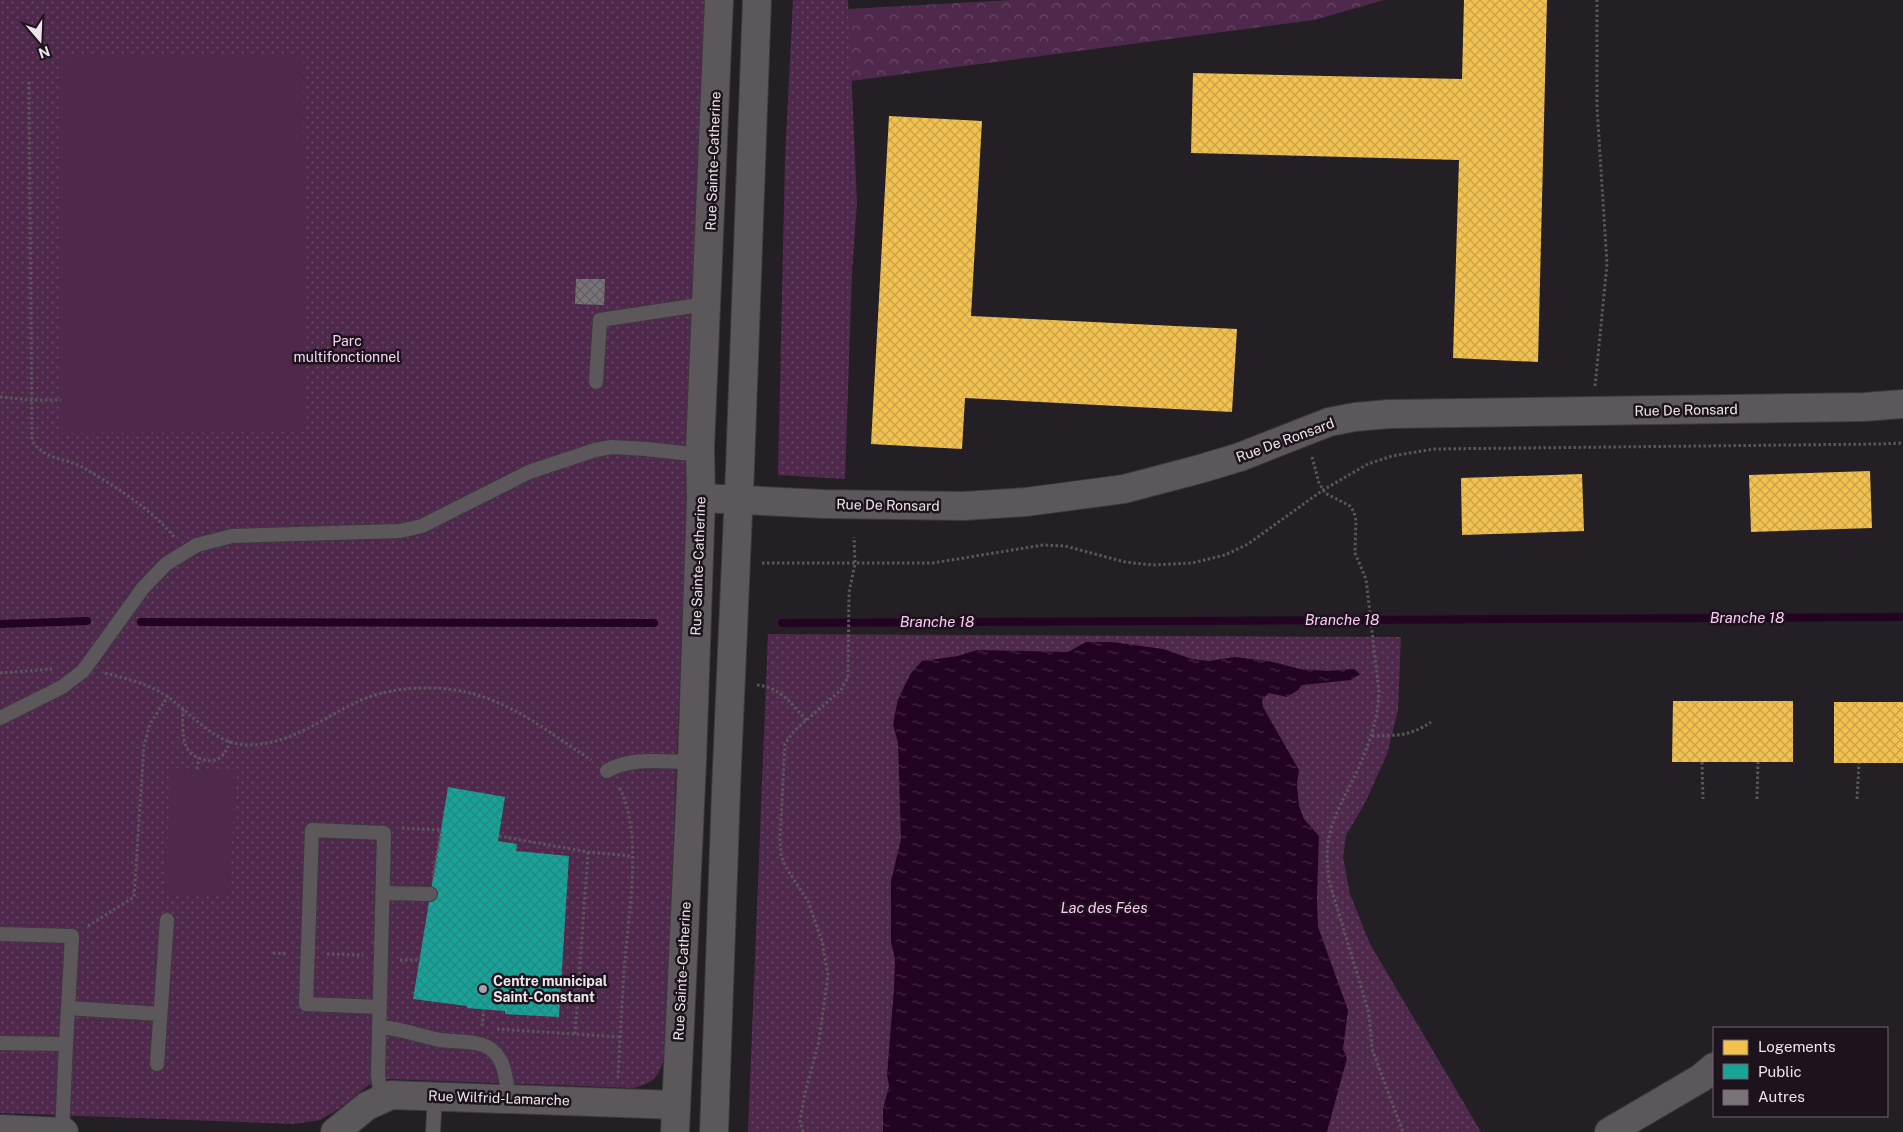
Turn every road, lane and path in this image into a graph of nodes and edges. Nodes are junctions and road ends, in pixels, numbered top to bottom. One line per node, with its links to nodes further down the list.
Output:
1 (719, 0): 5 (street, Rue Sainte-Catherine)
2 (757, 0): 18 (street)
3 (1597, 0): 11 (path)
4 (29, 82): 8 (path)
5 (706, 304): 6 (lane); 15 (street, Rue Sainte-Catherine)
6 (596, 382)
7 (0, 397): 8 (path)
8 (32, 400): 9 (path); 20 (path)
9 (61, 400)
10 (1903, 404): 11 (street, Rue De Ronsard)
11 (1593, 411): 13 (path); 18 (street, Rue De Ronsard)
12 (1903, 443): 13 (path)
13 (1594, 447): 16 (path)
14 (1310, 449): 16 (path)
15 (701, 455): 17 (street, Rue Sainte-Catherine); 20 (lane)
16 (1323, 490): 22 (path); 32 (path)
17 (701, 498): 18 (street, Rue De Ronsard); 35 (street, Rue Sainte-Catherine)
18 (738, 500): 83 (street)
19 (854, 537): 22 (path)
20 (186, 552): 29 (lane)
21 (762, 563): 22 (path)
22 (855, 564): 30 (path)
23 (57, 668): 24 (path)
24 (0, 673)
25 (104, 673): 27 (path)
26 (757, 685): 30 (path)
27 (168, 696): 28 (path); 53 (path)
28 (182, 709): 33 (path); 34 (path)
29 (0, 718)
30 (807, 721): 84 (path)
31 (1431, 722): 32 (path)
32 (1372, 736): 85 (path)
33 (230, 742): 34 (path); 40 (path)
34 (199, 758): 39 (path)
35 (692, 762): 40 (lane); 77 (street, Rue Sainte-Catherine)
36 (1702, 762): 41 (path)
37 (1758, 762): 42 (path)
38 (1859, 763): 43 (path)
39 (197, 769)
40 (607, 771): 47 (path)
41 (1703, 799)
42 (1757, 799)
43 (1857, 799)
44 (397, 828): 48 (path)
45 (499, 836): 46 (path)
46 (588, 852): 47 (path); 67 (path)
47 (631, 856): 68 (path)
48 (424, 877)
49 (383, 893): 50 (lane); 60 (lane); 60 (lane)
50 (430, 894)
51 (167, 920): 63 (lane)
52 (0, 934): 53 (lane)
53 (72, 936): 61 (lane)
54 (273, 953): 55 (path)
55 (294, 954)
56 (320, 954): 57 (path)
57 (368, 955)
58 (396, 960): 59 (path)
59 (420, 960)
60 (380, 1007): 64 (lane)
61 (68, 1008): 63 (lane); 70 (lane)
62 (484, 1010): 66 (path)
63 (160, 1014): 71 (lane)
64 (379, 1027): 75 (lane); 76 (lane)
65 (473, 1027): 66 (path)
66 (482, 1028): 67 (path)
67 (575, 1034): 68 (path)
68 (620, 1037): 73 (path)
69 (0, 1043): 70 (lane)
70 (66, 1044): 79 (lane)
71 (157, 1064)
72 (1713, 1068): 86 (street)
73 (618, 1079)
74 (435, 1095): 75 (street, Rue Wilfrid-Lamarche); 76 (street, Rue Wilfrid-Lamarche); 81 (lane)
75 (381, 1098): 80 (street, Rue Wilfrid-Lamarche)
76 (509, 1098): 77 (street, Rue Wilfrid-Lamarche)
77 (676, 1105): 82 (street, Rue Sainte-Catherine)
78 (0, 1130): 79 (street)
79 (63, 1132)
80 (335, 1132)
81 (433, 1132)
82 (675, 1132)
83 (714, 1132)
84 (803, 1132)
85 (1403, 1132)
86 (1609, 1132)

